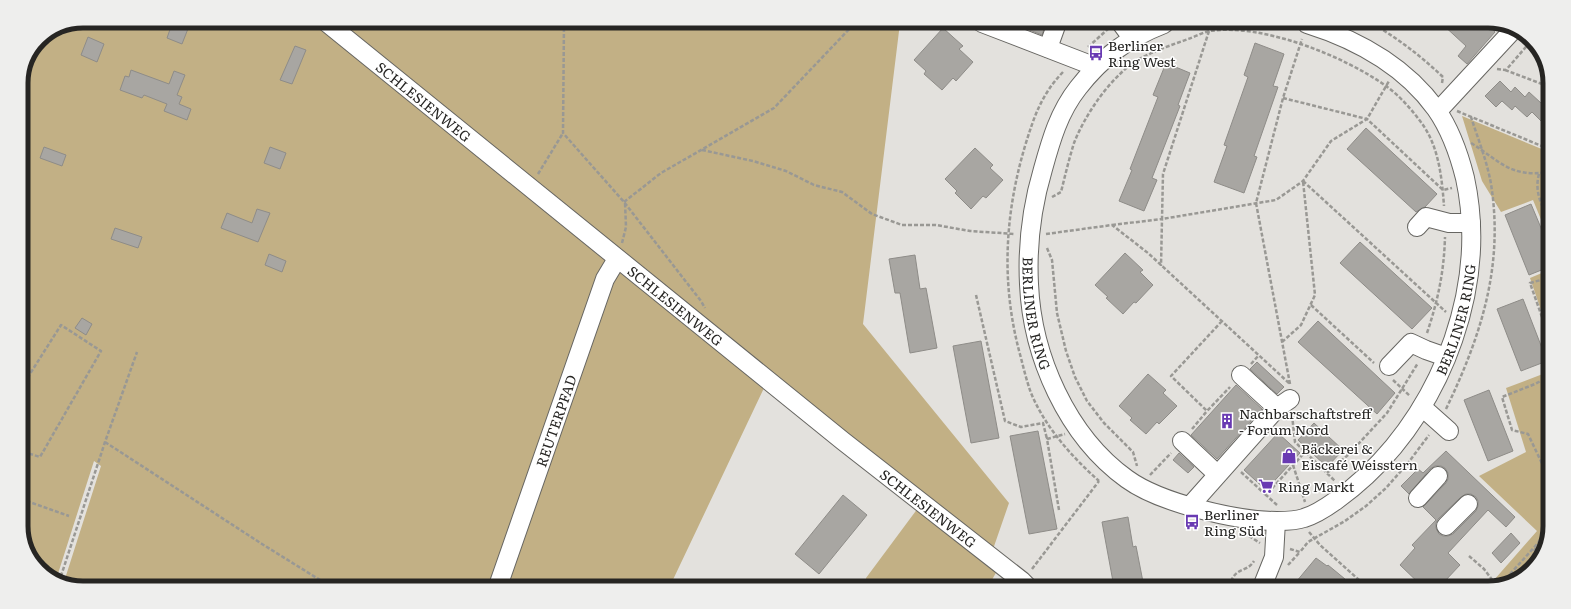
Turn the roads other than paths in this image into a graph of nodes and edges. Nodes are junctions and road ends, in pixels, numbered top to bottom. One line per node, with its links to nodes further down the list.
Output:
1 (333, 28): 14 (street, SCHLESIENWEG)
2 (1009, 28): 9 (street)
3 (1055, 28): 9 (street)
4 (1120, 28): 8 (street)
5 (1155, 28): 8 (street, BERLINER RING)
6 (1318, 28): 11 (street, BERLINER RING)
7 (1510, 33): 11 (street)
8 (1132, 38): 10 (street, BERLINER RING)
9 (1048, 48): 10 (street)
10 (1096, 67): 25 (street, BERLINER RING)
11 (1446, 111): 12 (street, BERLINER RING)
12 (1471, 222): 13 (street); 15 (street, BERLINER RING)
13 (1417, 227)
14 (617, 259): 28 (street, REUTERPFAD); 29 (street, SCHLESIENWEG)
15 (1446, 357): 16 (street); 18 (street, BERLINER RING)
16 (1385, 369)
17 (1241, 375): 21 (street)
18 (1422, 407): 19 (street); 26 (street, BERLINER RING)
19 (1449, 431)
20 (1182, 441): 21 (street)
21 (1223, 468): 25 (street)
22 (1438, 476): 23 (street)
23 (1418, 498)
24 (1468, 504): 27 (street)
25 (1190, 506): 26 (street, BERLINER RING)
26 (1276, 521): 30 (street)
27 (1446, 526)
28 (500, 581)
29 (1021, 581)
30 (1265, 581)

